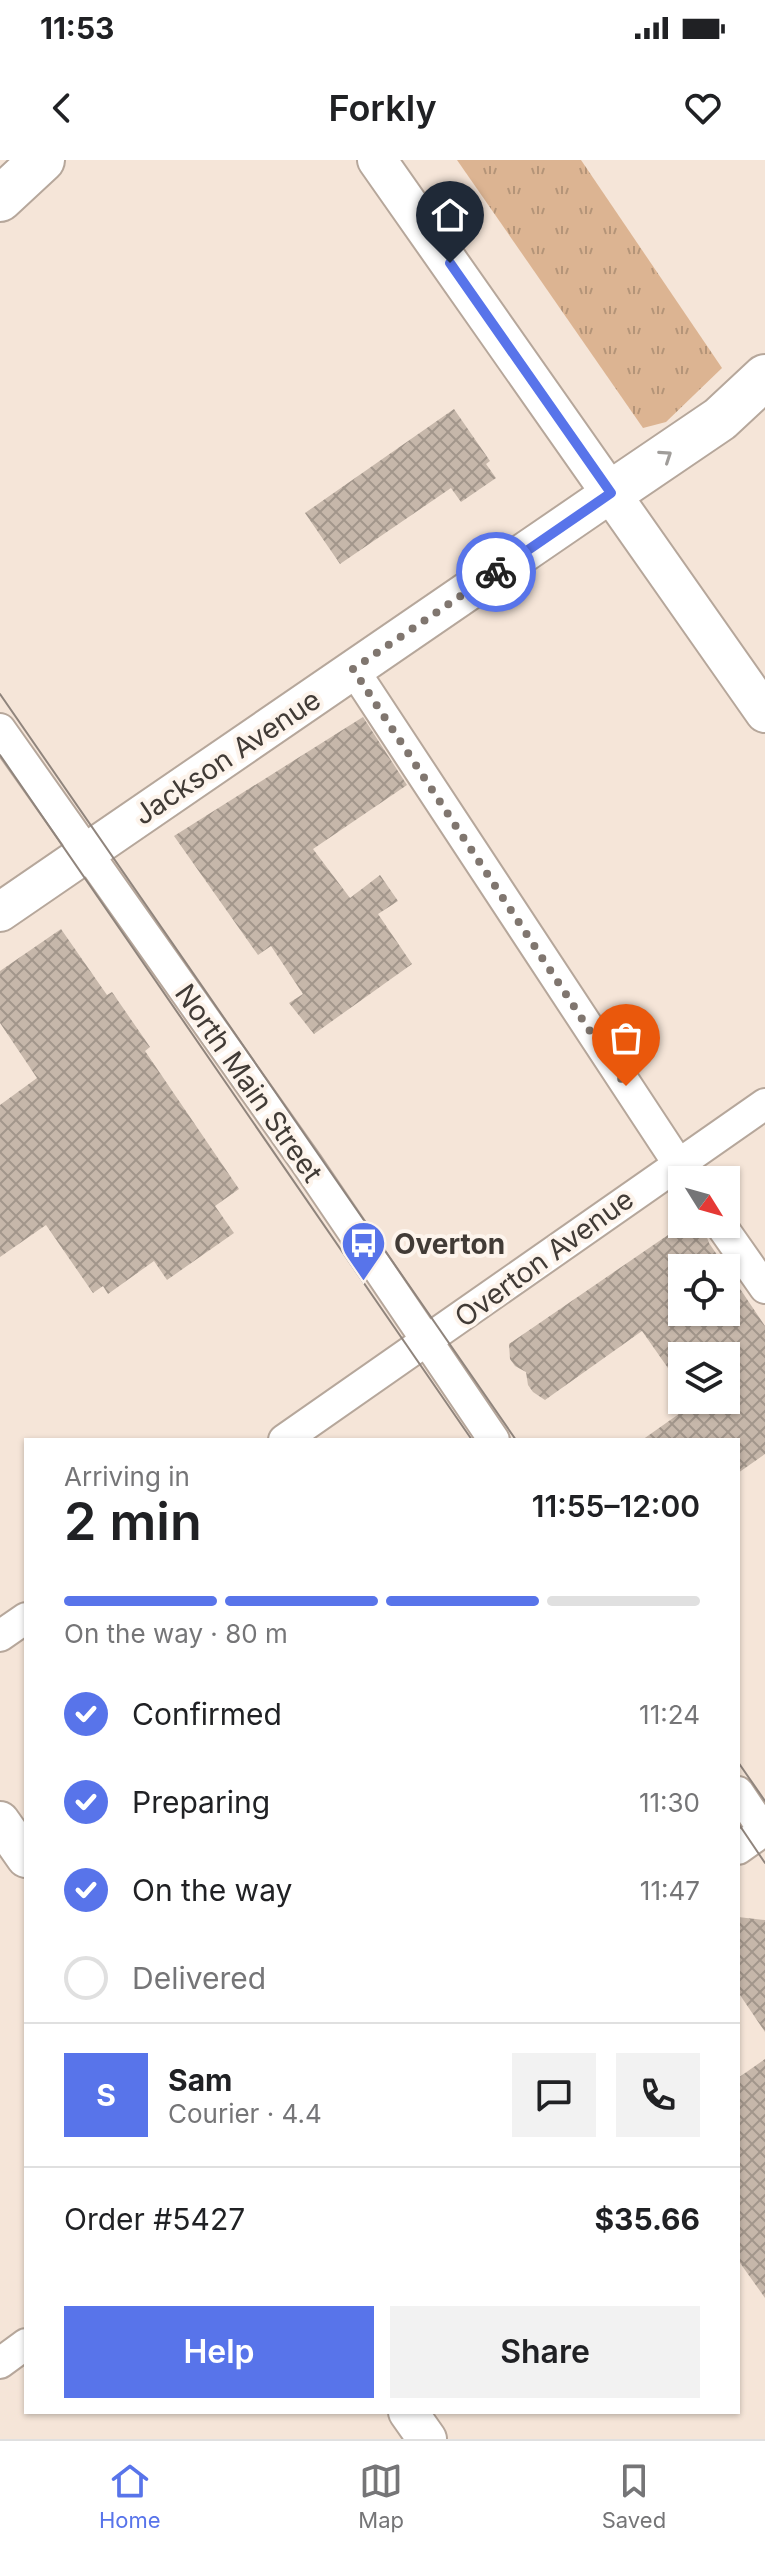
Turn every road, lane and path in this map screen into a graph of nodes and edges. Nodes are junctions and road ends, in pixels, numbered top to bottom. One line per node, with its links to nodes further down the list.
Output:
1 (42, 160): 3 (highway)
2 (377, 160): 5 (street)
3 (0, 199)
4 (765, 377): 5 (highway, one-way to 4)
5 (611, 493): 6 (street, Jackson Avenue); 7 (street)
6 (353, 669): 9 (street, Jackson Avenue); 12 (street)
7 (765, 713)
8 (0, 729): 9 (street, North Main Street)
9 (87, 852): 10 (street, Jackson Avenue); 17 (street, North Main Street)
10 (0, 912)
11 (765, 1104): 13 (street, Overton Avenue)
12 (679, 1166)
13 (690, 1166)
14 (668, 1182): 17 (street, Overton Avenue)
15 (730, 1238): 16 (street)
16 (765, 1288)
17 (426, 1342): 18 (street, Overton Avenue); 19 (street, North Main Street)
18 (287, 1438)
19 (493, 1438)
20 (24, 1619): 21 (street)
21 (0, 1636)
22 (740, 1795): 24 (street)
23 (0, 1821): 26 (street)
24 (765, 1831): 25 (street)
25 (740, 1848)
26 (24, 1855)
27 (24, 2345): 28 (street)
28 (0, 2363)
29 (409, 2414): 30 (street)
30 (427, 2439)

